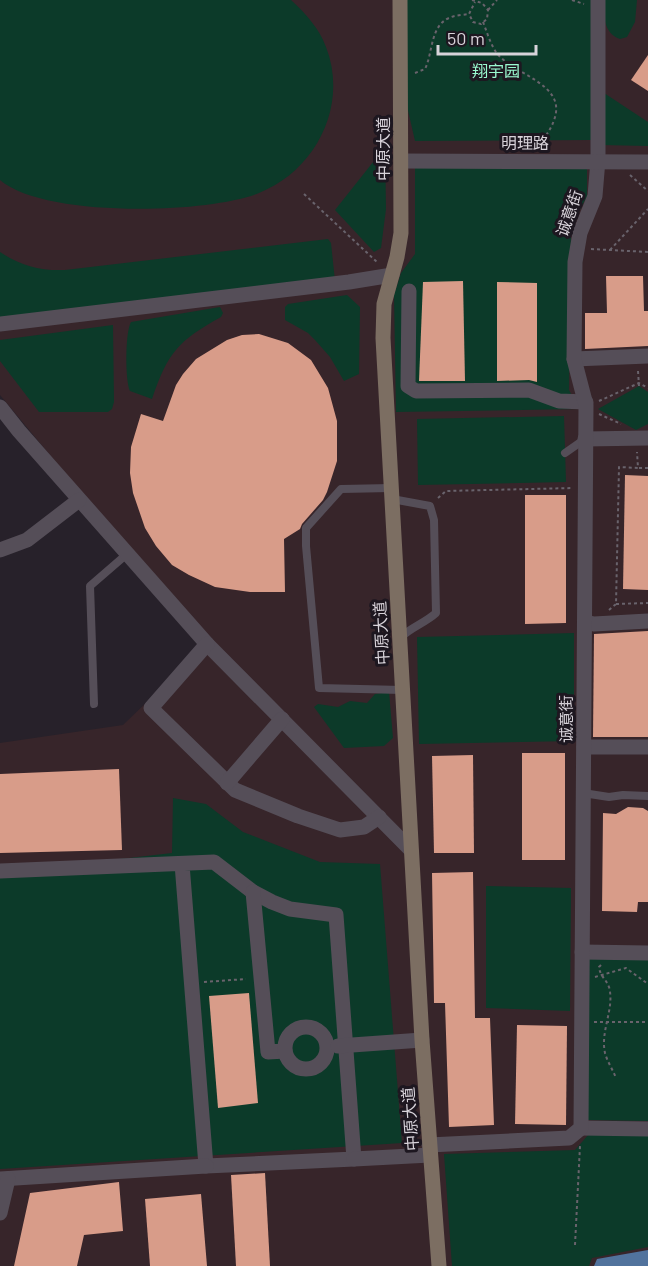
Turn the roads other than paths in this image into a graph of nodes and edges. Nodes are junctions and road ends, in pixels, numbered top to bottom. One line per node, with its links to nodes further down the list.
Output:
1 (400, 0): 4 (main road, 中原大道)
2 (598, 0): 3 (street, 诚意街)
3 (598, 160): 4 (street, 明理路); 5 (street, 明理路); 10 (street, 诚意街)
4 (402, 161): 6 (main road, 中原大道)
5 (648, 162)
6 (392, 275): 8 (street); 16 (main road, 中原大道)
7 (409, 291): 11 (street)
8 (0, 324)
9 (648, 356): 10 (street)
10 (574, 359): 11 (street, 诚意街)
11 (586, 405): 14 (street, 诚意街)
12 (0, 406): 17 (street)
13 (642, 438): 14 (street)
14 (585, 439): 15 (lane); 21 (street, 诚意街)
15 (565, 453)
16 (391, 493): 22 (main road, 中原大道); 22 (lane); 24 (lane)
17 (79, 500): 18 (street); 19 (street)
18 (0, 550)
19 (128, 554): 23 (street); 25 (lane)
20 (648, 621): 21 (street)
21 (589, 623): 27 (street, 诚意街)
22 (399, 639): 24 (main road, 中原大道)
23 (207, 644): 26 (street); 29 (street)
24 (402, 690): 33 (main road, 中原大道)
25 (94, 704)
26 (282, 719): 29 (street); 32 (street)
27 (584, 747): 28 (street); 30 (street, 诚意街)
28 (648, 747)
29 (227, 783): 32 (street)
30 (583, 793): 31 (lane); 37 (street, 诚意街)
31 (648, 796)
32 (379, 817): 33 (street)
33 (411, 850): 39 (main road, 中原大道)
34 (182, 864): 35 (street); 36 (street); 47 (street)
35 (0, 871)
36 (254, 892): 40 (street); 42 (street)
37 (582, 952): 38 (street); 43 (street, 诚意街)
38 (648, 952)
39 (422, 1040): 40 (street); 45 (main road, 中原大道)
40 (346, 1045): 41 (street); 46 (street)
41 (327, 1046): 42 (street); 42 (street)
42 (285, 1051)
43 (581, 1128): 44 (street); 45 (street)
44 (648, 1129)
45 (430, 1150): 46 (street); 50 (main road, 中原大道)
46 (354, 1159): 47 (street)
47 (206, 1166): 48 (street)
48 (4, 1179): 49 (street)
49 (0, 1213)
50 (439, 1266)

